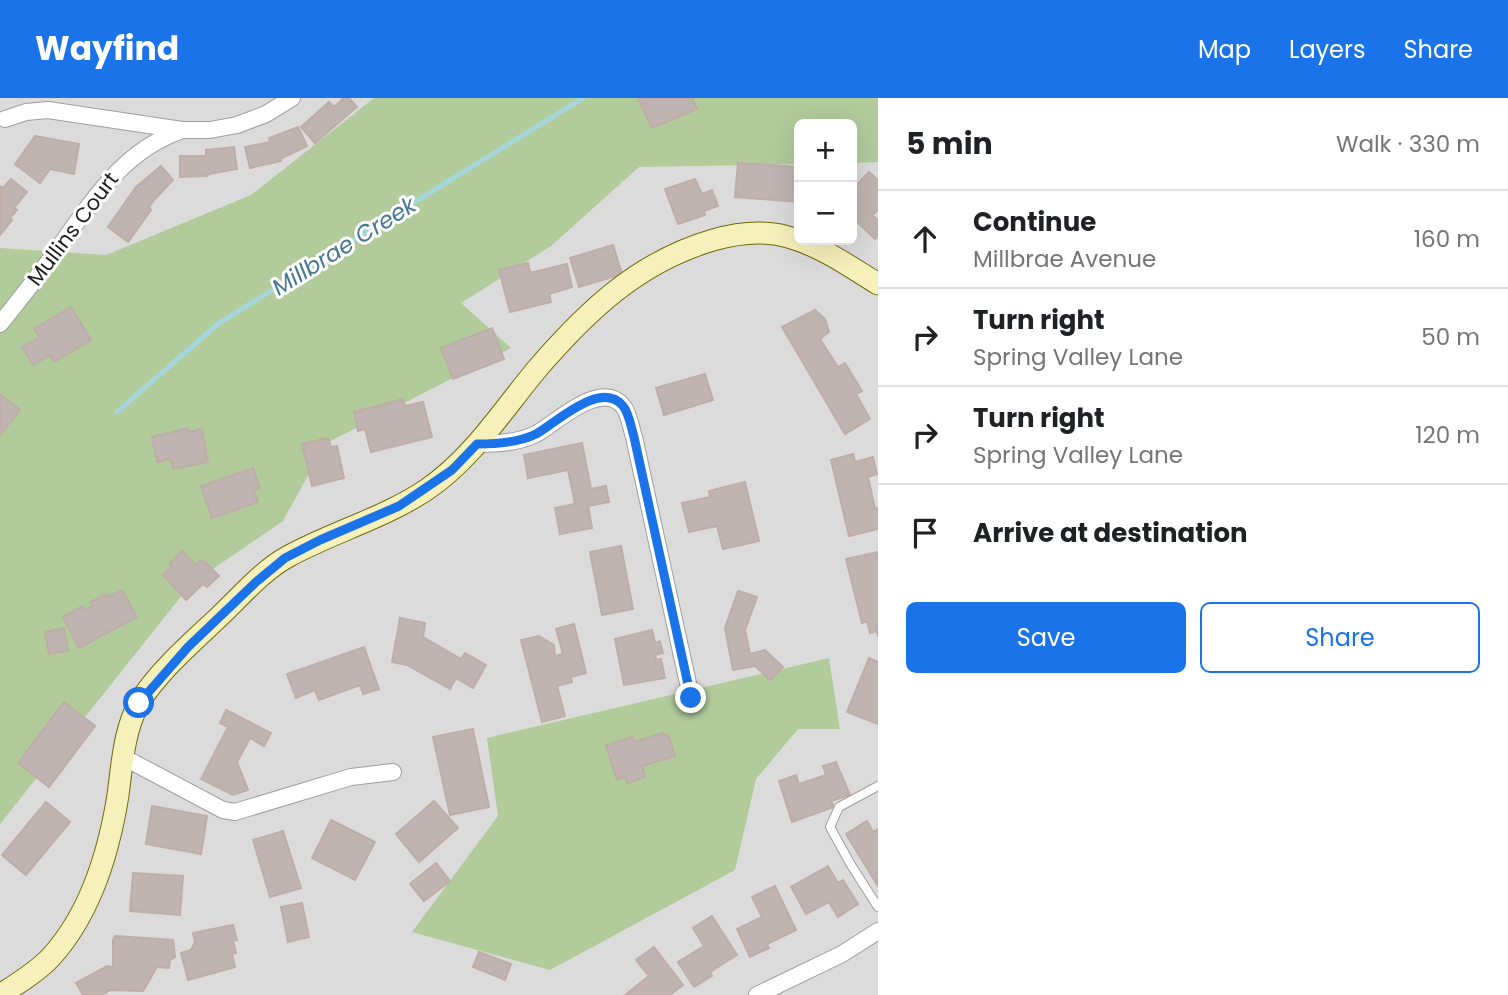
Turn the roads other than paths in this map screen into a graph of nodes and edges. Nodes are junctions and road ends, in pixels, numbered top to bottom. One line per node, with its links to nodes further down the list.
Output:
1 (41, 98): 3 (street)
2 (292, 98): 4 (street)
3 (2, 121): 4 (street)
4 (182, 130): 6 (street, Mullins Court)
5 (878, 284): 7 (street)
6 (0, 324)
7 (477, 444): 8 (street); 9 (street)
8 (691, 698)
9 (123, 757): 10 (street); 14 (street)
10 (393, 772)
11 (878, 786): 12 (lane)
12 (878, 907)
13 (878, 931): 15 (street)
14 (0, 995)
15 (757, 995)

